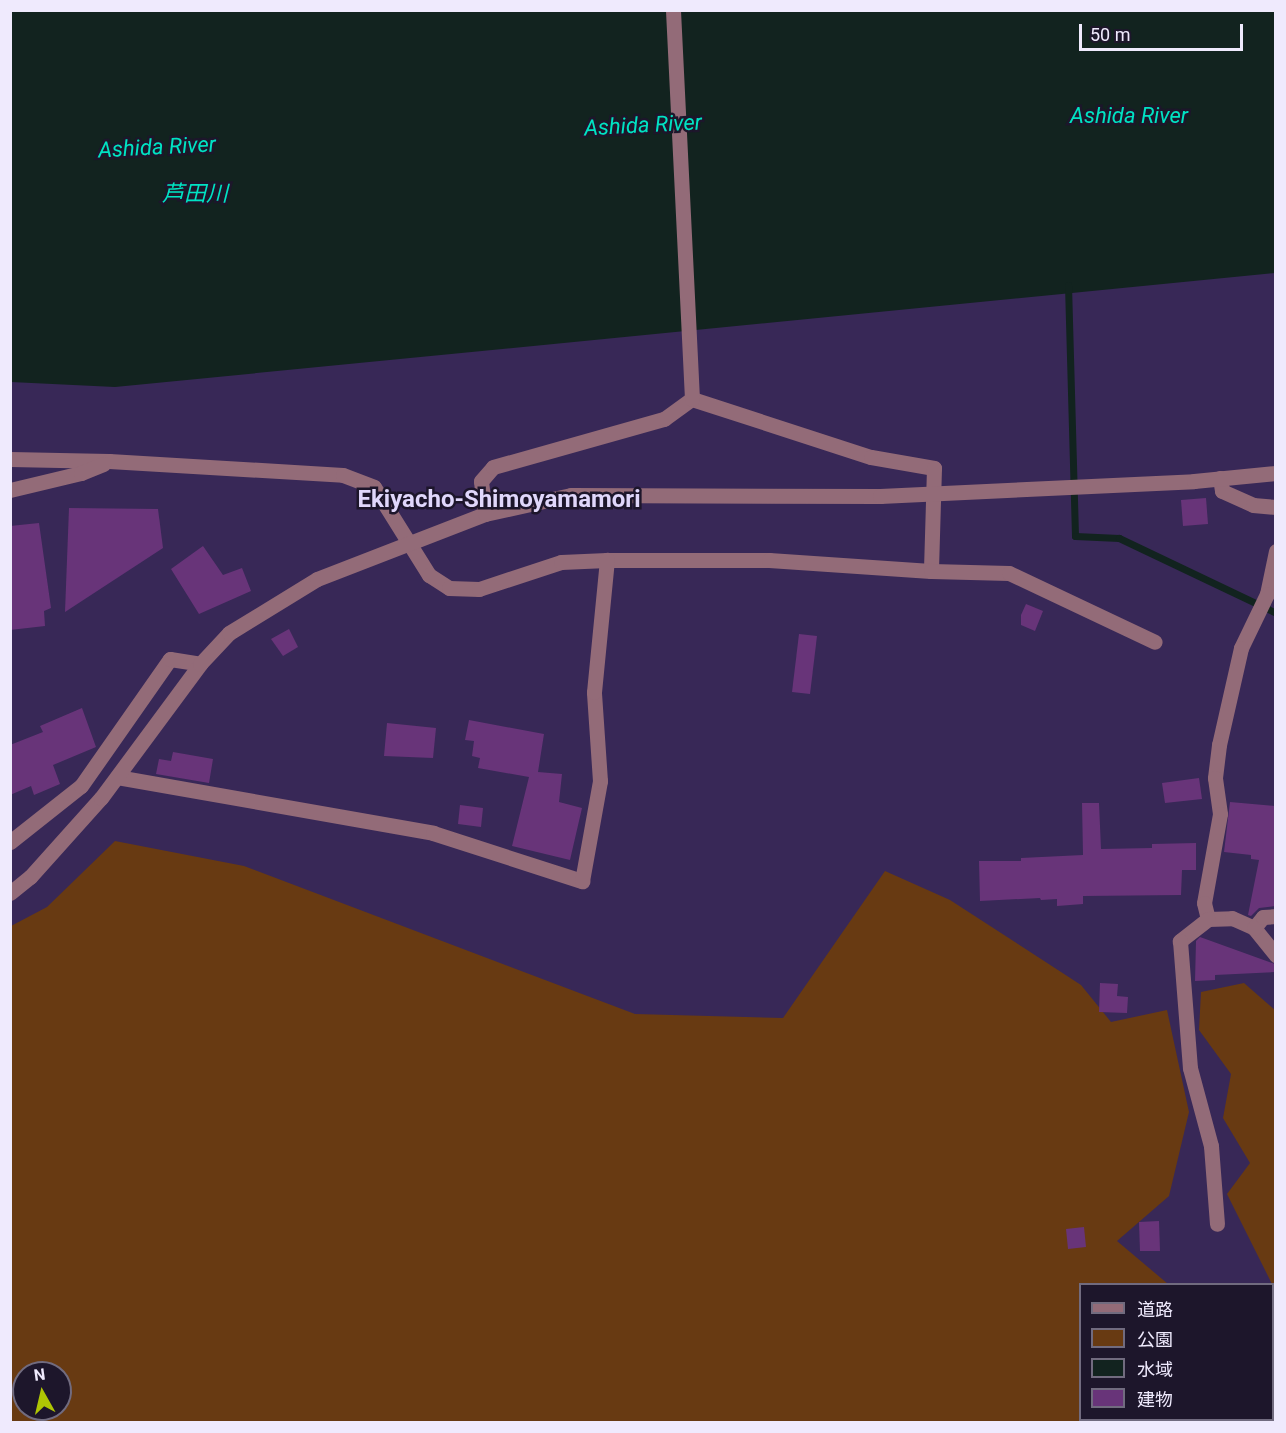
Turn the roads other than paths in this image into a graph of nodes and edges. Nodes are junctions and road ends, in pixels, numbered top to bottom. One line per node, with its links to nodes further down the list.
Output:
1 (673, 10): 2 (street)
2 (692, 399): 8 (street); 10 (street)
3 (10, 459): 4 (street)
4 (109, 461): 7 (street); 11 (street)
5 (1275, 473): 6 (street)
6 (1220, 478): 8 (street); 9 (street)
7 (10, 490)
8 (932, 494): 10 (street); 14 (street)
9 (1275, 507)
10 (485, 514): 11 (street)
11 (409, 544): 13 (street); 16 (street)
12 (1275, 551): 21 (street)
13 (607, 560): 14 (street); 17 (street)
14 (931, 571): 15 (street)
15 (1155, 642)
16 (200, 664): 17 (street); 18 (street)
17 (117, 777): 19 (street)
18 (10, 843)
19 (10, 893)
20 (1275, 916): 22 (street)
21 (1208, 919): 22 (street); 24 (street)
22 (1254, 928): 23 (street)
23 (1275, 955)
24 (1217, 1224)

